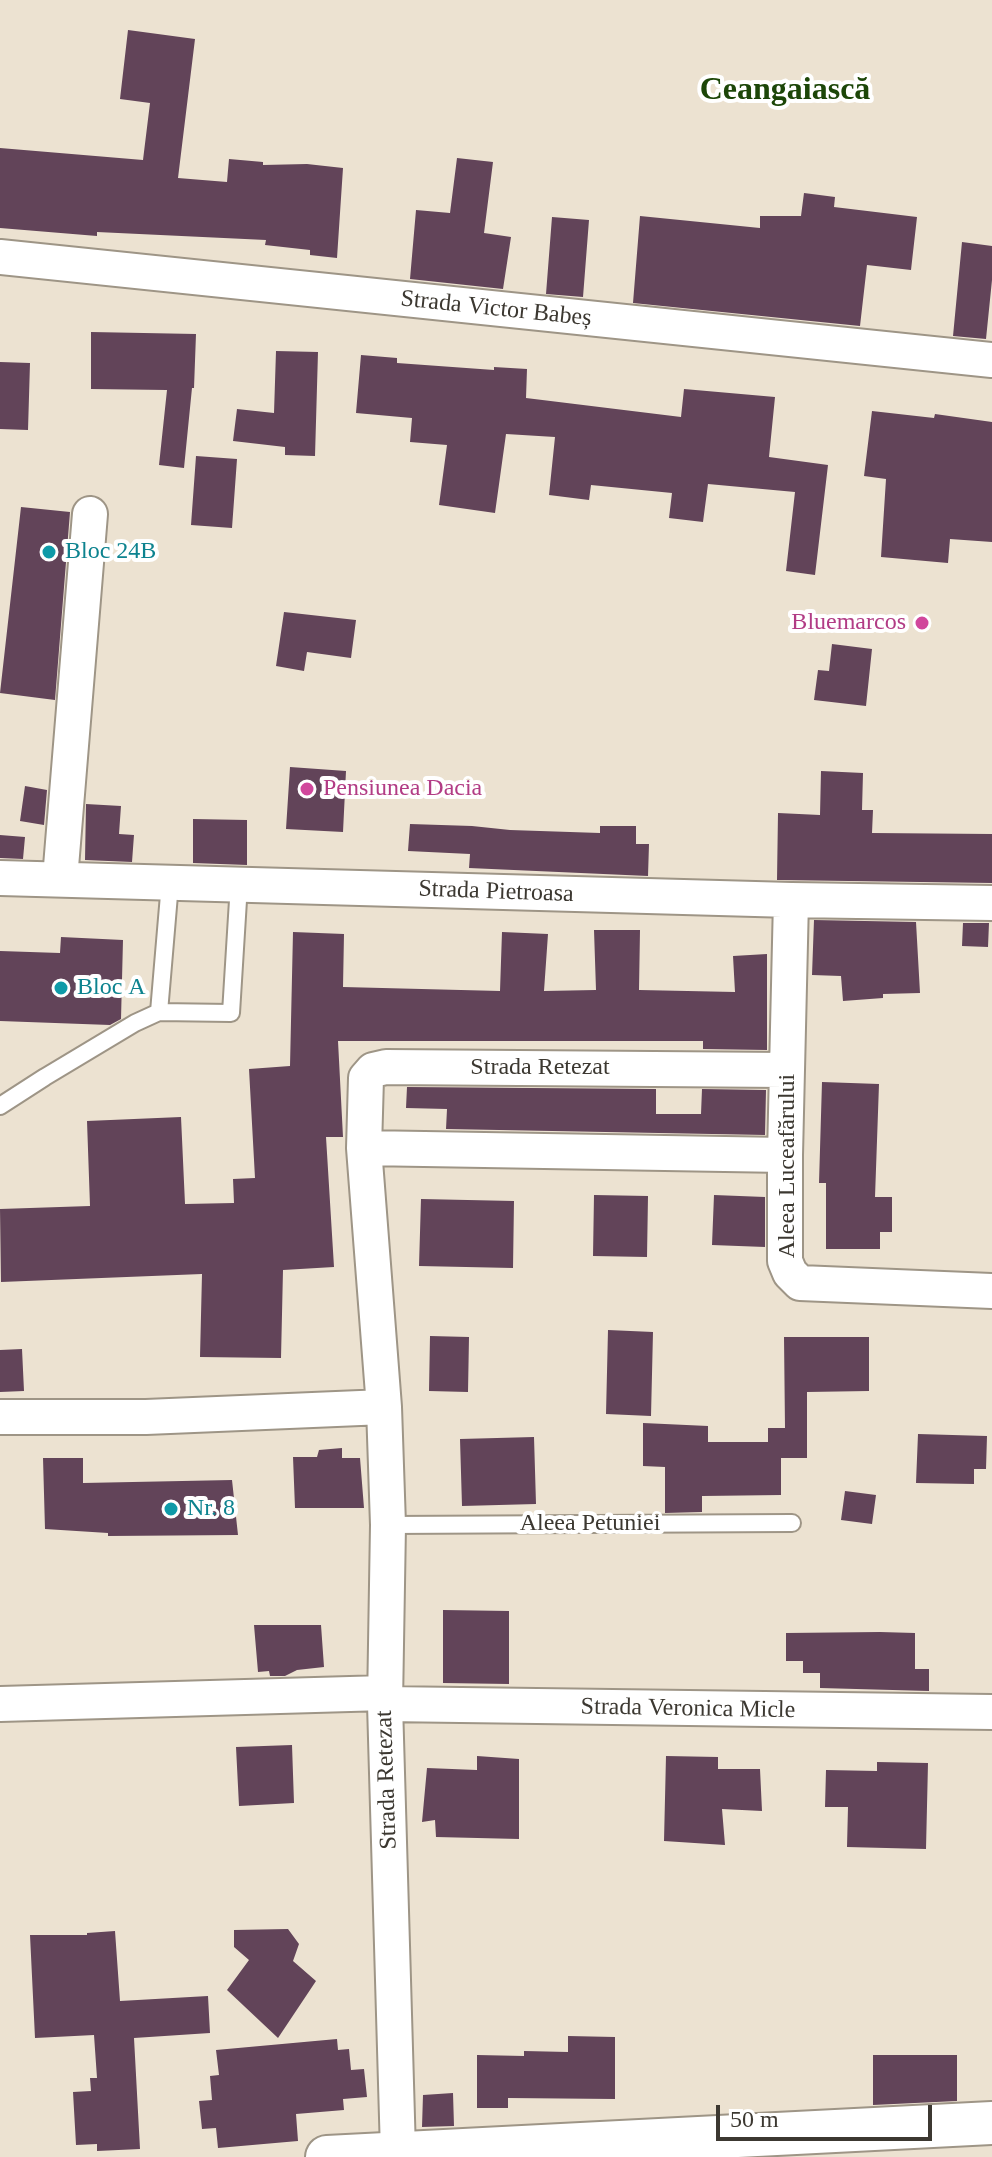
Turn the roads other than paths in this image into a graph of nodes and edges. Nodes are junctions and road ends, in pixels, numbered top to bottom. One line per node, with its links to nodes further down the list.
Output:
1 (0, 257): 2 (street, Strada Victor Babeș)
2 (992, 360)
3 (90, 514): 5 (street)
4 (0, 878): 5 (street, Strada Pietroasa)
5 (60, 879): 6 (street, Strada Pietroasa)
6 (170, 883): 7 (street, Strada Pietroasa); 10 (lane)
7 (239, 884): 8 (street, Strada Pietroasa); 10 (lane)
8 (791, 900): 9 (street, Strada Pietroasa); 11 (street, Aleea Luceafărului)
9 (992, 903)
10 (159, 1012): 12 (lane)
11 (787, 1070): 13 (street, Strada Retezat); 14 (street, Aleea Luceafărului)
12 (0, 1106)
13 (364, 1148): 14 (street); 16 (street, Strada Retezat)
14 (785, 1155): 15 (street, Aleea Luceafărului)
15 (992, 1291)
16 (384, 1407): 17 (street); 19 (street, Strada Retezat)
17 (0, 1417)
18 (792, 1523): 19 (lane, Aleea Petuniei)
19 (388, 1525): 20 (street, Strada Retezat)
20 (385, 1699): 21 (street, Strada Veronica Micle); 22 (street, Strada Veronica Micle); 24 (street, Strada Retezat)
21 (0, 1704)
22 (992, 1712)
23 (992, 2123): 24 (street)
24 (398, 2152): 25 (street)
25 (327, 2157)

